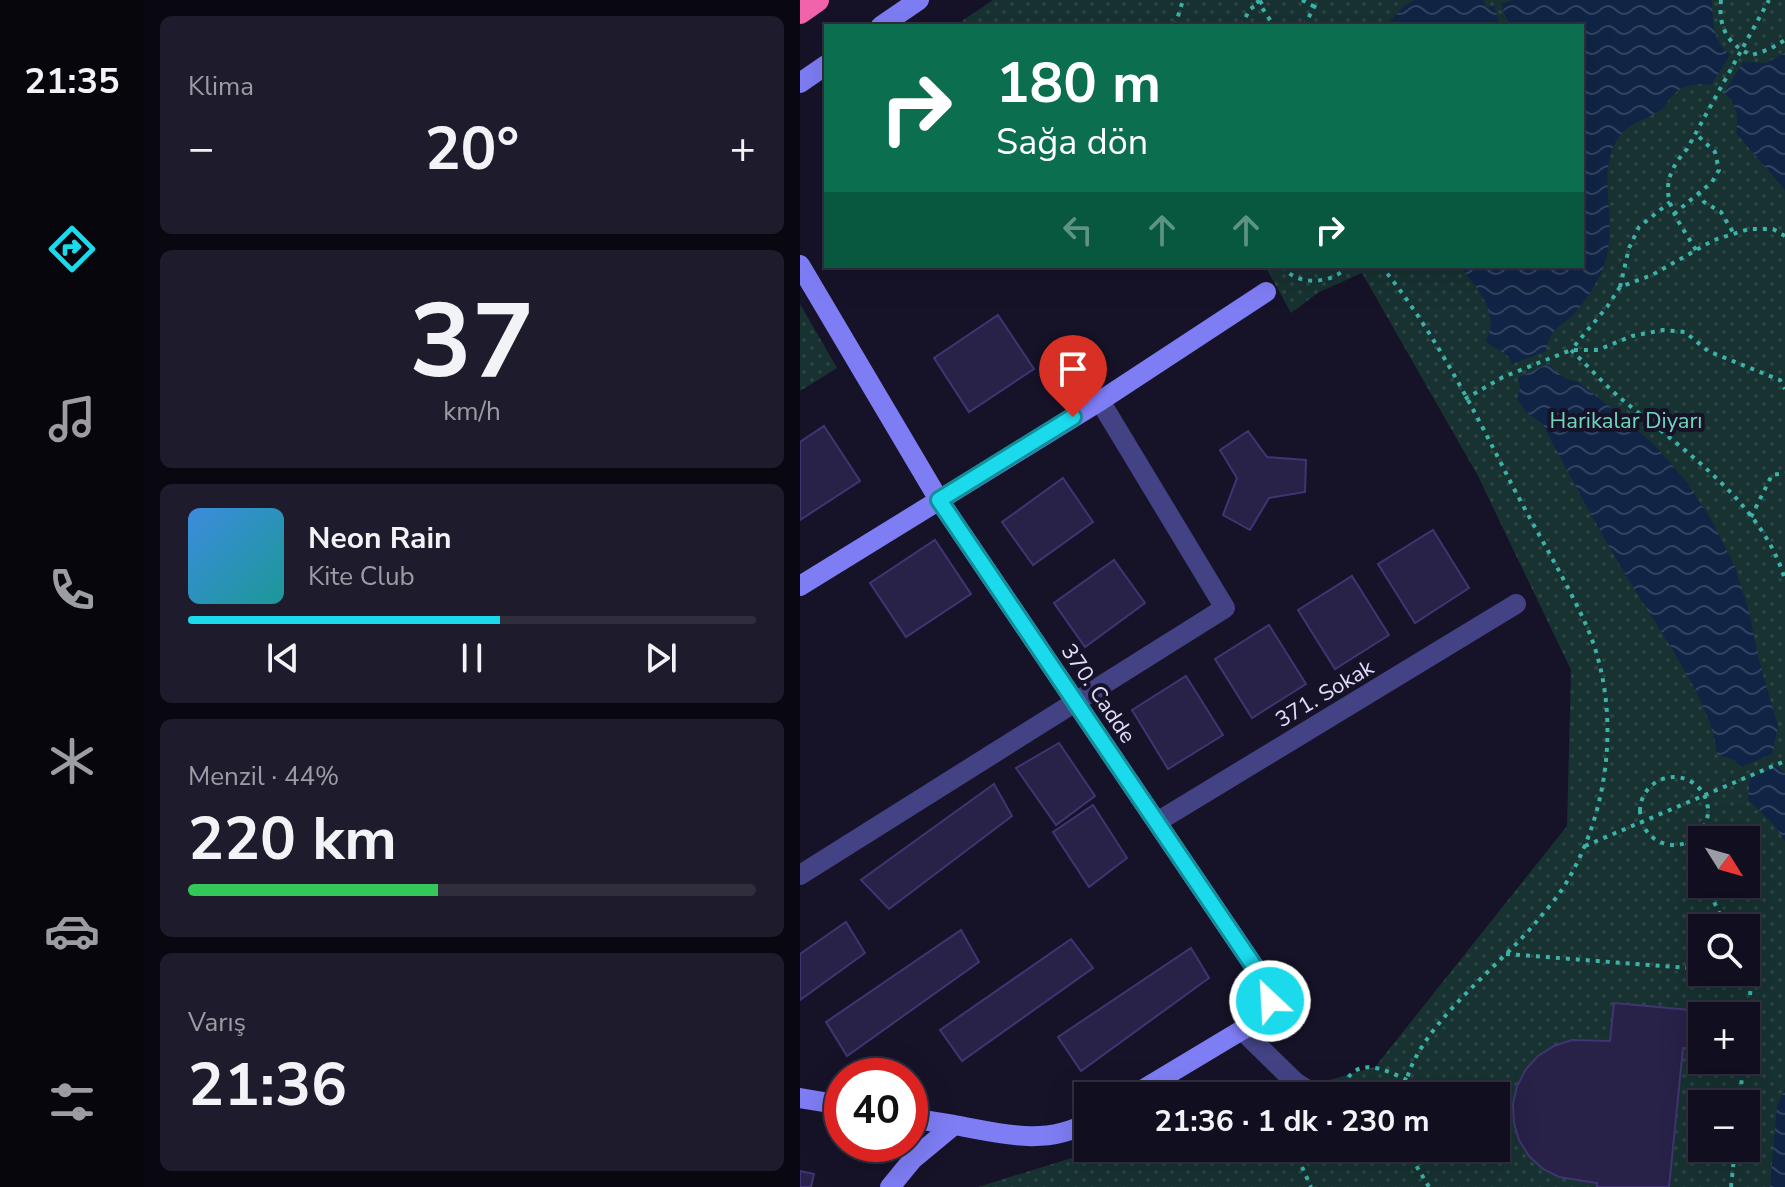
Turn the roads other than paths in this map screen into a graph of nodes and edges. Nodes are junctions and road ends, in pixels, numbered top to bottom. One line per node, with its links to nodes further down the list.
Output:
1 (817, 0): 3 (highway)
2 (919, 0): 4 (street)
3 (800, 12)
4 (884, 24)
5 (824, 66): 6 (street)
6 (800, 83)
7 (800, 265): 10 (street, 370. Cadde)
8 (1266, 292): 9 (street)
9 (1100, 401): 10 (street); 13 (street)
10 (939, 500): 11 (street); 13 (street, 370. Cadde)
11 (800, 586)
12 (1516, 604): 14 (street, 371. Sokak)
13 (1076, 702): 14 (street, 370. Cadde); 15 (street)
14 (1157, 822): 16 (street, 370. Cadde)
15 (800, 875)
16 (1242, 1030): 17 (street, 370. Cadde); 18 (street)
17 (1155, 1082)
18 (1295, 1082)
19 (800, 1098): 20 (street)
20 (824, 1102)
21 (928, 1121): 22 (street)
22 (954, 1125): 23 (street); 24 (street)
23 (1074, 1129)
24 (890, 1187)

